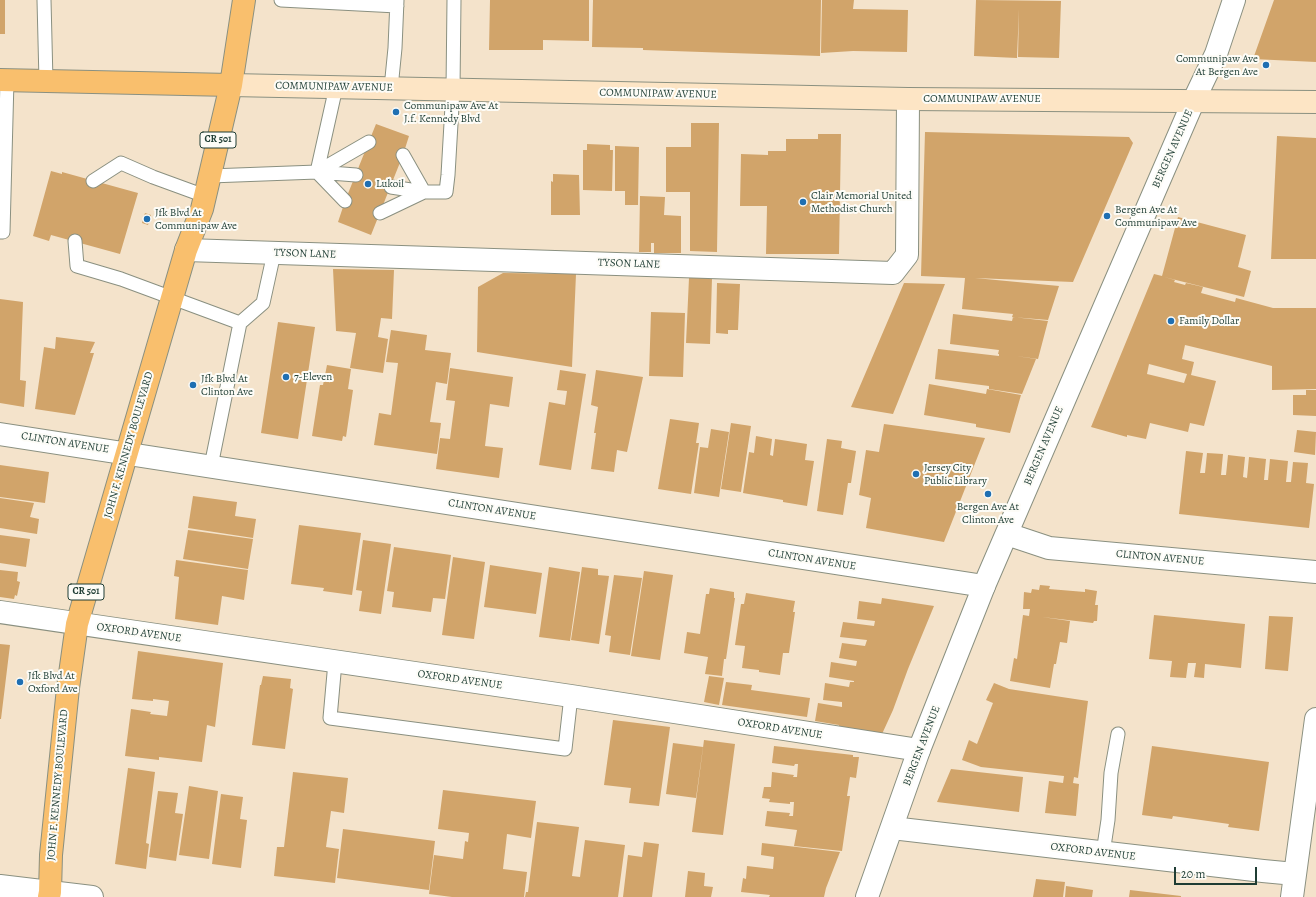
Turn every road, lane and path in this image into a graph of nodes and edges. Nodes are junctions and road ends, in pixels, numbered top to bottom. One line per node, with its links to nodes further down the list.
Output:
1 (44, 0): 8 (lane)
2 (244, 0): 9 (main road, JOHN F. KENNEDY BOULEVARD / CR 501)
3 (281, 0): 6 (lane)
4 (454, 0): 12 (lane)
5 (1234, 0): 14 (street, BERGEN AVENUE)
6 (397, 3): 11 (lane)
7 (4, 80): 8 (main road, COMMUNIPAW AVENUE); 26 (lane)
8 (46, 81): 9 (main road, COMMUNIPAW AVENUE)
9 (231, 85): 10 (main road, COMMUNIPAW AVENUE); 21 (main road, JOHN F. KENNEDY BOULEVARD / CR 501)
10 (336, 87): 11 (main road, COMMUNIPAW AVENUE); 18 (lane)
11 (391, 88): 12 (main road, COMMUNIPAW AVENUE)
12 (453, 89): 13 (main road, COMMUNIPAW AVENUE); 23 (lane)
13 (908, 99): 14 (main road, COMMUNIPAW AVENUE); 29 (street, TYSON LANE)
14 (1194, 100): 15 (main road, COMMUNIPAW AVENUE); 35 (street, BERGEN AVENUE)
15 (1316, 102)
16 (369, 142): 18 (lane)
17 (403, 155): 23 (lane)
18 (317, 172): 19 (lane); 21 (lane); 24 (lane)
19 (356, 175)
20 (93, 180): 21 (lane)
21 (208, 186): 28 (main road, JOHN F. KENNEDY BOULEVARD / CR 501)
22 (390, 186): 23 (lane)
23 (424, 192): 25 (lane)
24 (345, 201)
25 (380, 213)
26 (0, 232)
27 (75, 241): 30 (lane)
28 (186, 250): 29 (street, TYSON LANE); 30 (main road, JOHN F. KENNEDY BOULEVARD / CR 501)
29 (274, 253): 31 (lane)
30 (173, 297): 31 (lane); 33 (main road, JOHN F. KENNEDY BOULEVARD / CR 501)
31 (240, 323): 34 (lane)
32 (0, 434): 33 (street, CLINTON AVENUE)
33 (128, 453): 34 (street, CLINTON AVENUE); 39 (main road, JOHN F. KENNEDY BOULEVARD / CR 501)
34 (211, 466): 37 (street, CLINTON AVENUE)
35 (1007, 534): 36 (street, CLINTON AVENUE); 37 (street, BERGEN AVENUE)
36 (1316, 572)
37 (984, 586): 44 (street, BERGEN AVENUE)
38 (0, 612): 39 (street, OXFORD AVENUE)
39 (77, 624): 40 (street, OXFORD AVENUE); 49 (main road, JOHN F. KENNEDY BOULEVARD / CR 501)
40 (335, 662): 41 (street, OXFORD AVENUE); 41 (lane)
41 (571, 696): 44 (street, OXFORD AVENUE)
42 (1316, 719): 47 (street)
43 (1118, 734): 46 (lane)
44 (919, 750): 45 (street, BERGEN AVENUE)
45 (892, 828): 46 (street, OXFORD AVENUE); 51 (street, BERGEN AVENUE)
46 (1102, 853): 47 (street, OXFORD AVENUE)
47 (1295, 874): 52 (street)
48 (0, 886): 49 (street)
49 (49, 894): 50 (street)
50 (92, 897)
51 (867, 897)
52 (1292, 897)

